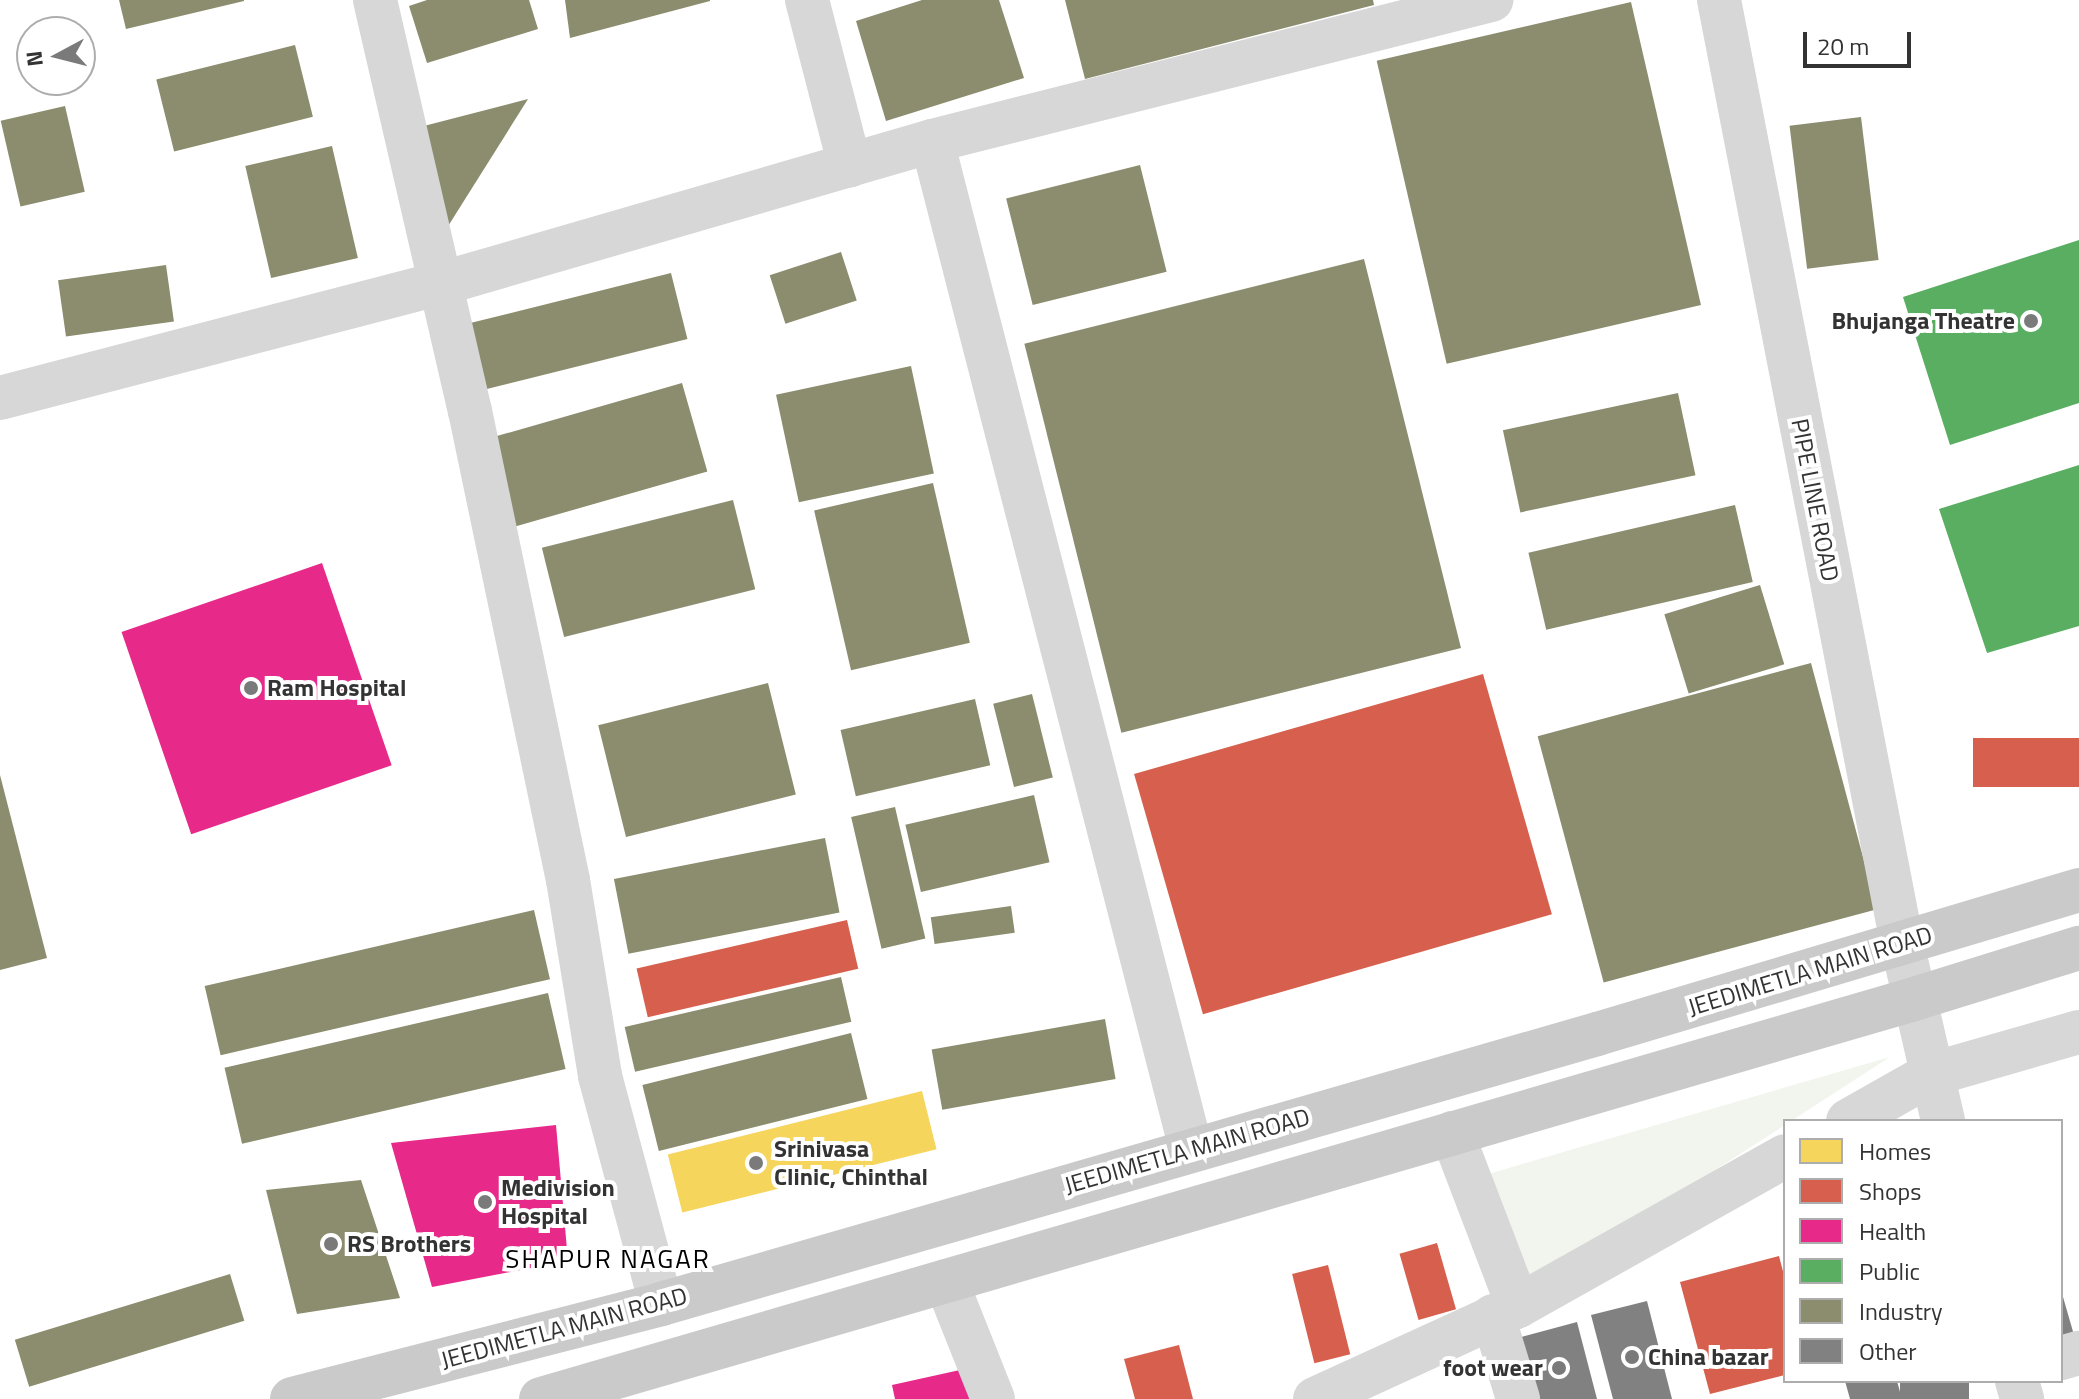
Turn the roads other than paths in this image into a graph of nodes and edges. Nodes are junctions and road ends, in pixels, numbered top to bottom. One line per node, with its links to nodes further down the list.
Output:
1 (375, 0): 7 (street)
2 (807, 0): 6 (street)
3 (1491, 0): 5 (street)
4 (1719, 0): 10 (street, PIPE LINE ROAD)
5 (932, 141): 6 (street); 18 (street)
6 (850, 166): 7 (street)
7 (443, 283): 8 (street); 21 (street)
8 (0, 398)
9 (2079, 890): 10 (main road, JEEDIMETLA MAIN ROAD)
10 (1902, 943): 12 (street, PIPE LINE ROAD); 18 (main road, JEEDIMETLA MAIN ROAD)
11 (2079, 948): 12 (main road)
12 (1914, 999): 14 (street, PIPE LINE ROAD); 17 (main road)
13 (2079, 1032): 14 (street)
14 (1929, 1075): 15 (street); 16 (street, PIPE LINE ROAD)
15 (1852, 1119)
16 (1942, 1119)
17 (1452, 1133): 20 (main road); 22 (street)
18 (1191, 1149): 21 (main road, JEEDIMETLA MAIN ROAD)
19 (1783, 1157): 22 (street)
20 (946, 1281): 24 (main road); 27 (street)
21 (661, 1304): 23 (main road, JEEDIMETLA MAIN ROAD)
22 (1506, 1311): 28 (street); 29 (street)
23 (392, 1386): 25 (main road, JEEDIMETLA MAIN ROAD)
24 (634, 1386): 26 (main road)
25 (292, 1399)
26 (541, 1399)
27 (993, 1399)
28 (1315, 1399)
29 (1518, 1399)

